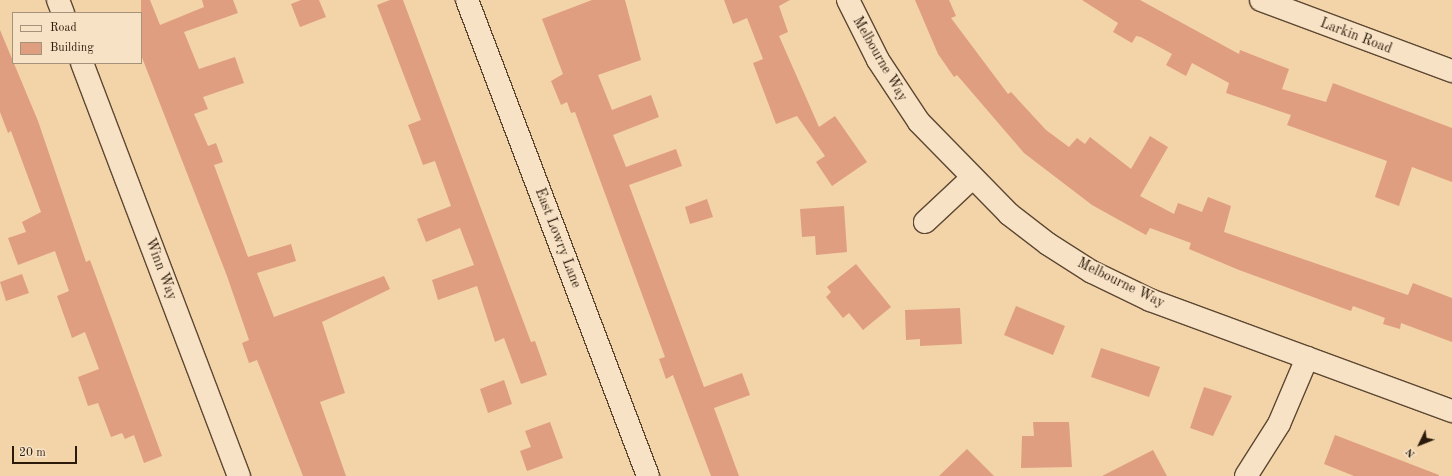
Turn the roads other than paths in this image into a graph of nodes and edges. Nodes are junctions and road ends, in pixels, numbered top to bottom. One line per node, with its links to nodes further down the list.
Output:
1 (58, 0): 5 (street)
2 (467, 0): 13 (street, East Lowry Lane)
3 (848, 0): 8 (street, Melbourne Way)
4 (1261, 0): 7 (street, Larkin Road)
5 (63, 12)
6 (82, 64): 12 (street, Winn Way)
7 (1452, 72)
8 (972, 178): 9 (street); 10 (street, Melbourne Way)
9 (925, 222)
10 (1307, 358): 11 (street, Melbourne Way); 14 (street)
11 (1452, 411)
12 (239, 476)
13 (648, 476)
14 (1246, 476)

